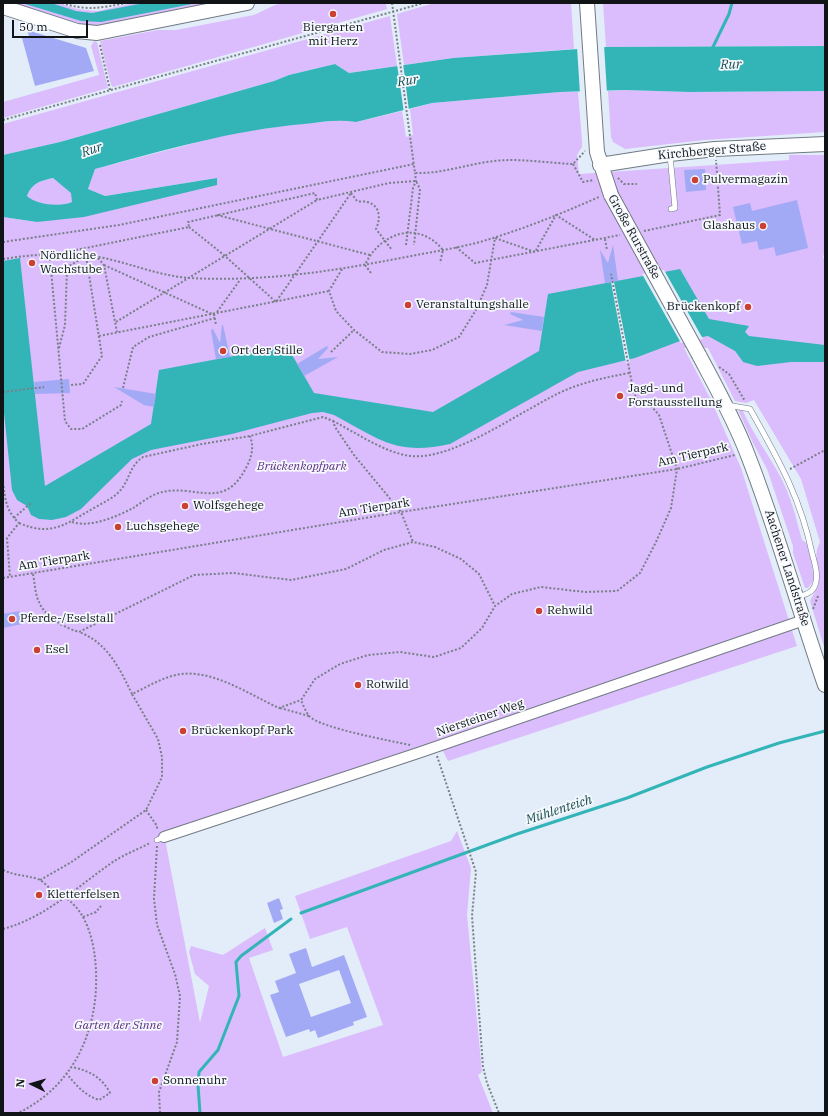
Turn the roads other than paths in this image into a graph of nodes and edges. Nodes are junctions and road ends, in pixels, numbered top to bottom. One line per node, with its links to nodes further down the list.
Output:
1 (247, 3): 3 (main road)
2 (587, 3): 7 (main road, Große Rurstraße)
3 (217, 6): 4 (main road)
4 (3, 7)
5 (825, 144): 6 (main road, Kirchberger Straße)
6 (670, 154): 7 (main road, Kirchberger Straße); 8 (lane)
7 (599, 159): 9 (main road, Große Rurstraße, bridge)
8 (671, 209)
9 (726, 405): 10 (main road, Große Rurstraße); 11 (lane)
10 (747, 452): 11 (main road, Aachener Landstraße)
11 (796, 597): 12 (main road, Aachener Landstraße)
12 (804, 620): 13 (main road, Aachener Landstraße); 14 (street, Niersteiner Weg)
13 (825, 685)
14 (161, 838)

